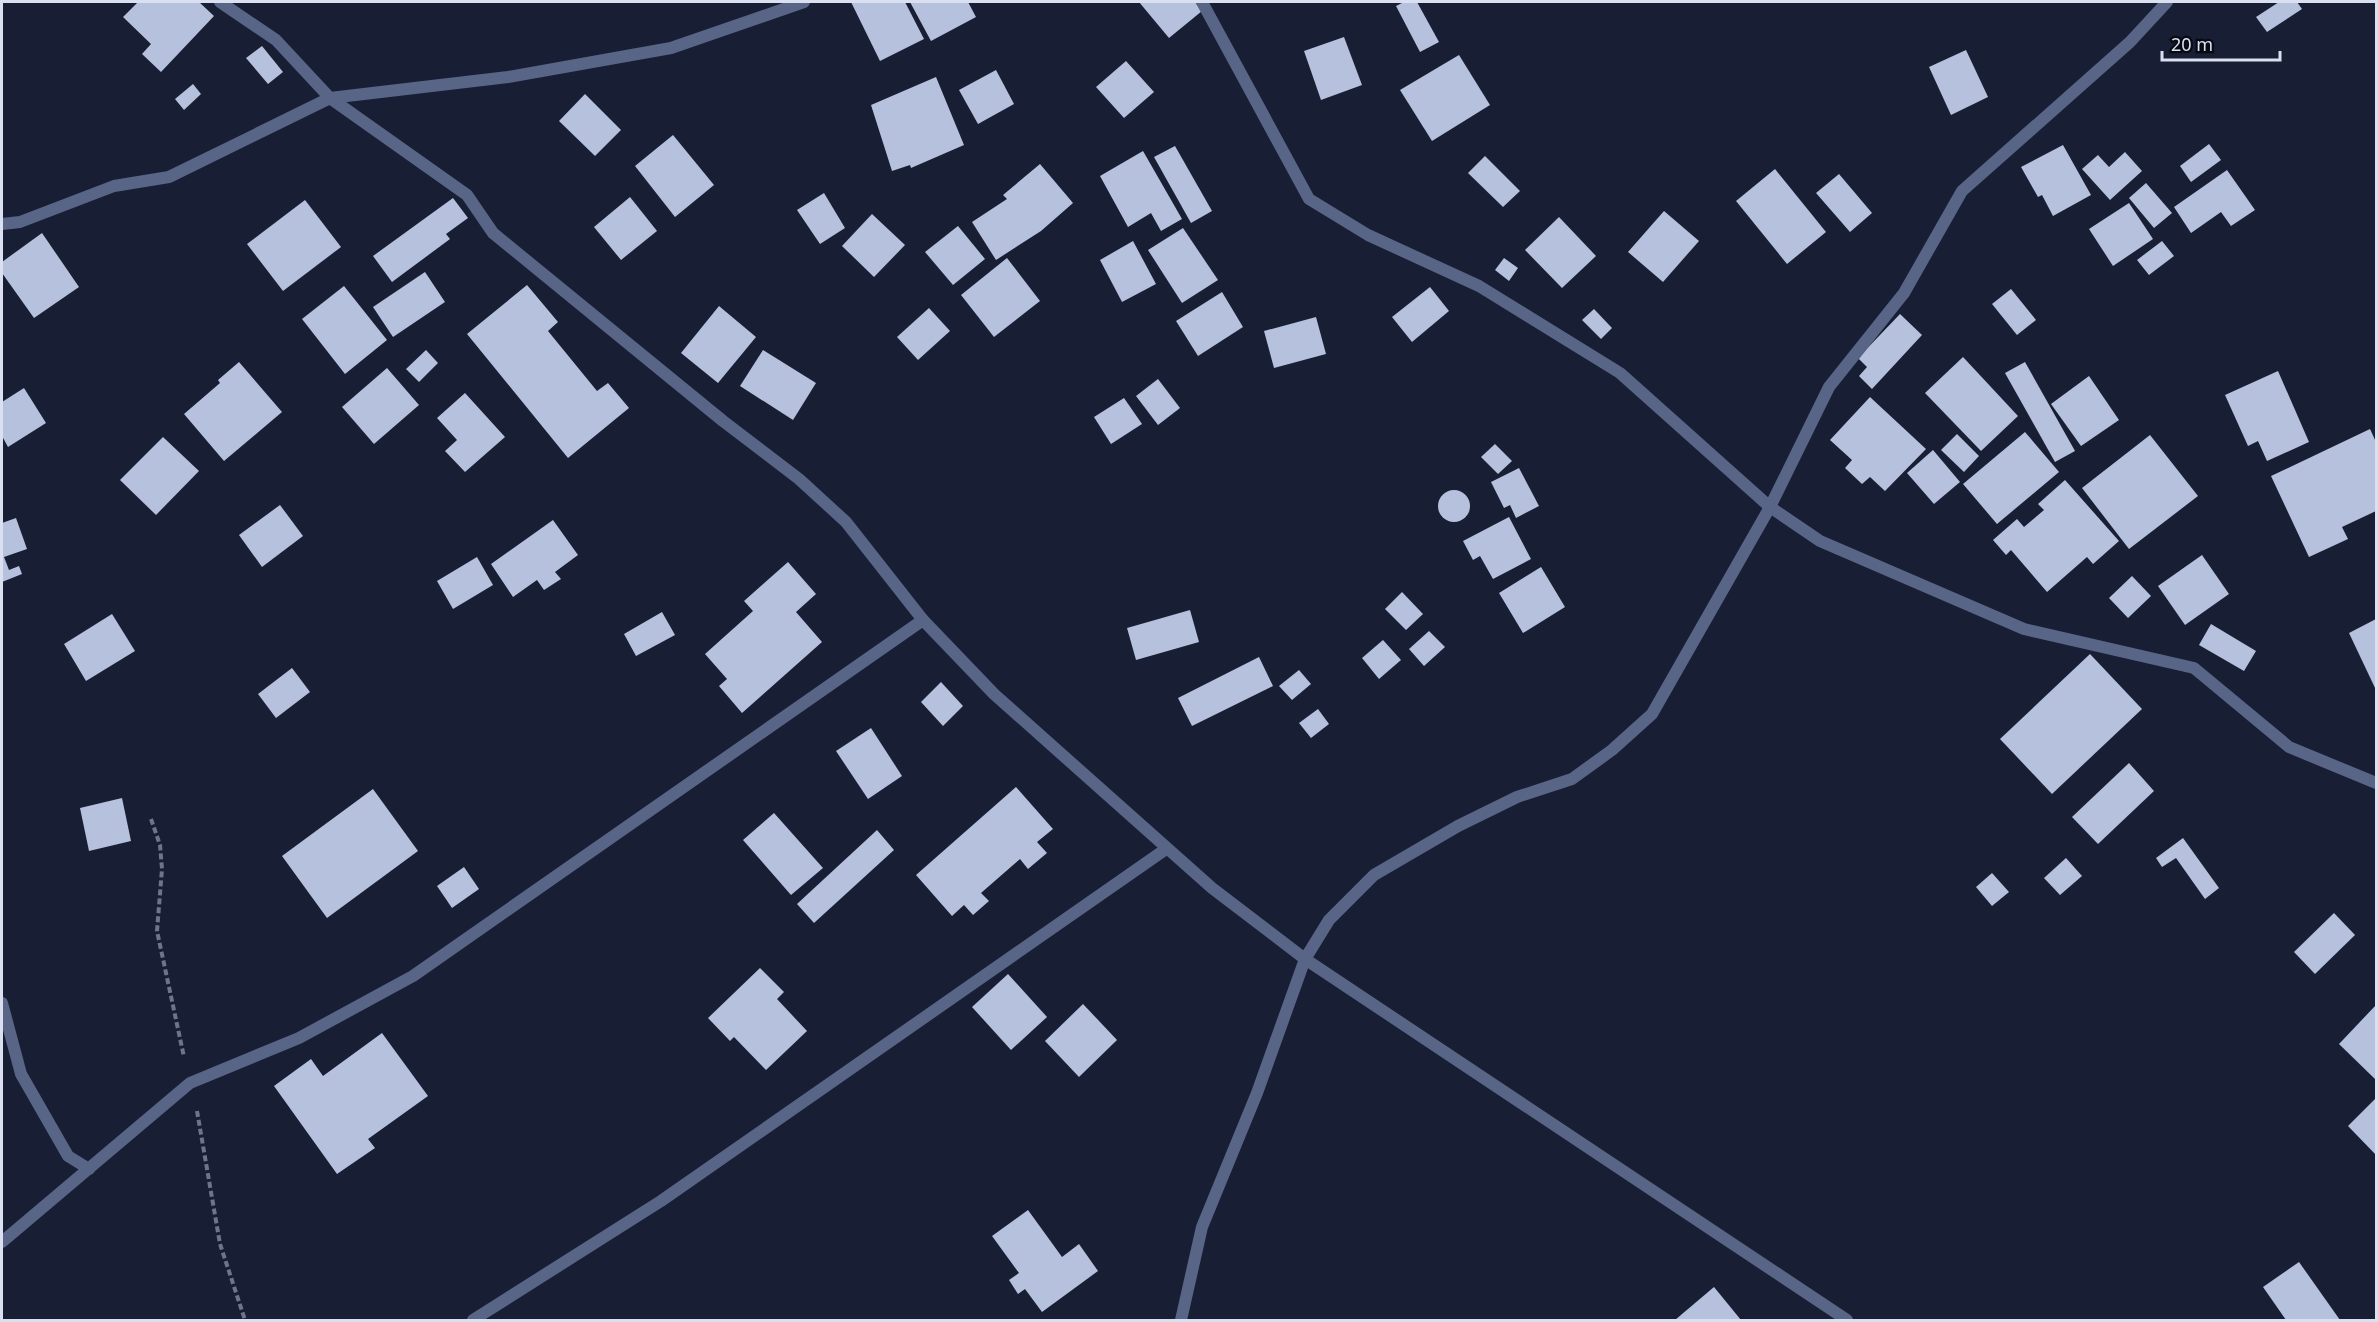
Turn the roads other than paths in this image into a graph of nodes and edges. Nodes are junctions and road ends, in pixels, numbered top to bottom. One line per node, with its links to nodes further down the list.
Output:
1 (220, 2): 5 (street)
2 (804, 2): 5 (street)
3 (1202, 2): 7 (street)
4 (2168, 2): 7 (street)
5 (330, 98): 6 (street); 8 (street)
6 (2, 224)
7 (1770, 507): 9 (street); 11 (street)
8 (923, 620): 10 (street); 13 (street)
9 (2376, 783)
10 (1166, 849): 11 (street); 17 (street)
11 (1305, 959): 18 (street); 19 (street)
12 (2, 1003): 13 (street)
13 (88, 1169): 15 (street)
14 (2, 1228): 15 (street)
15 (15, 1231): 16 (street)
16 (2, 1242)
17 (473, 1320)
18 (1181, 1320)
19 (1847, 1320)

